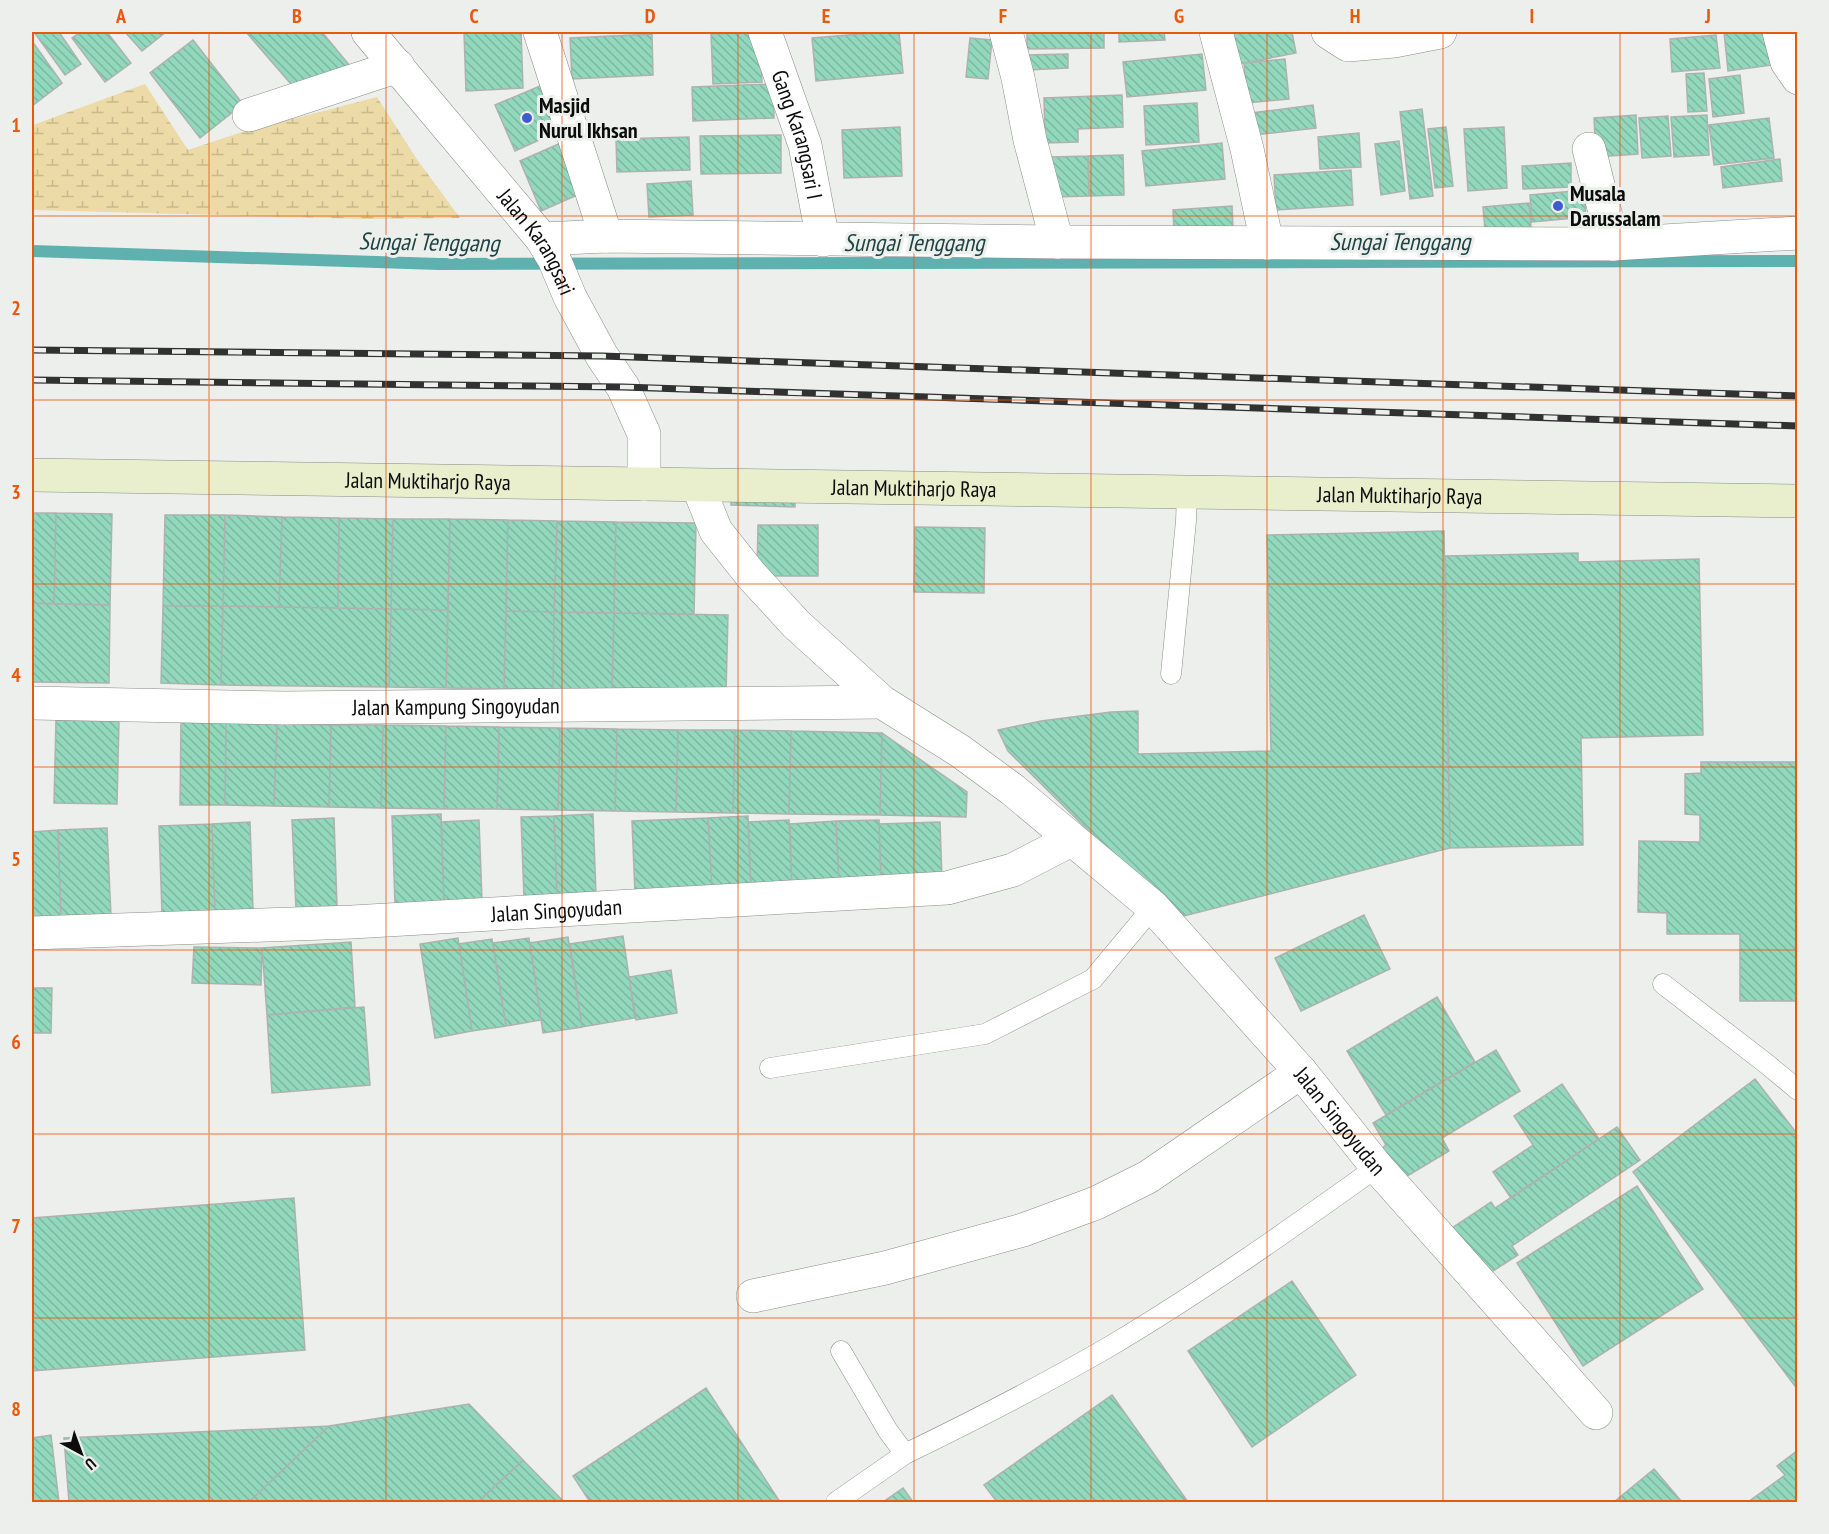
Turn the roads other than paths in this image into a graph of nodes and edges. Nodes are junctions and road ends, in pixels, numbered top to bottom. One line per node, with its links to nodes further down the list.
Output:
1 (368, 32): 9 (street, Jalan Karangsari)
2 (540, 32): 14 (street)
3 (765, 32): 15 (street, Gang Karangsari I)
4 (1005, 32): 16 (street)
5 (1216, 32): 18 (street)
6 (1328, 32): 7 (street)
7 (1440, 32)
8 (1779, 32): 10 (street)
9 (398, 66): 11 (street); 17 (street, Jalan Karangsari)
10 (1797, 78)
11 (249, 115)
12 (1589, 149): 19 (street)
13 (1797, 233): 19 (street)
14 (606, 236): 15 (street); 17 (street)
15 (823, 240): 16 (street)
16 (1057, 242): 18 (street)
17 (544, 243): 21 (street, Jalan Karangsari)
18 (1267, 243): 19 (street)
19 (1613, 244)
20 (32, 475): 21 (street, Jalan Muktiharjo Raya)
21 (644, 484): 22 (street, Jalan Muktiharjo Raya)
22 (698, 486): 23 (street, Jalan Muktiharjo Raya); 26 (street, Jalan Singoyudan)
23 (1187, 493): 24 (street, Jalan Muktiharjo Raya); 25 (lane)
24 (1797, 501)
25 (1171, 674)
26 (882, 702): 27 (street, Jalan Kampung Singoyudan); 28 (street, Jalan Singoyudan)
27 (32, 704)
28 (1071, 840): 29 (street, Jalan Singoyudan); 30 (street, Jalan Singoyudan)
29 (1153, 907): 32 (lane); 33 (street, Jalan Singoyudan)
30 (32, 933)
31 (1663, 984): 34 (lane)
32 (770, 1068)
33 (1301, 1072): 35 (street, Jalan Singoyudan); 36 (street)
34 (1797, 1090)
35 (1377, 1167): 38 (street, Jalan Singoyudan); 39 (lane)
36 (753, 1296)
37 (841, 1351): 39 (lane)
38 (1596, 1413)
39 (905, 1454): 40 (lane)
40 (836, 1503)

